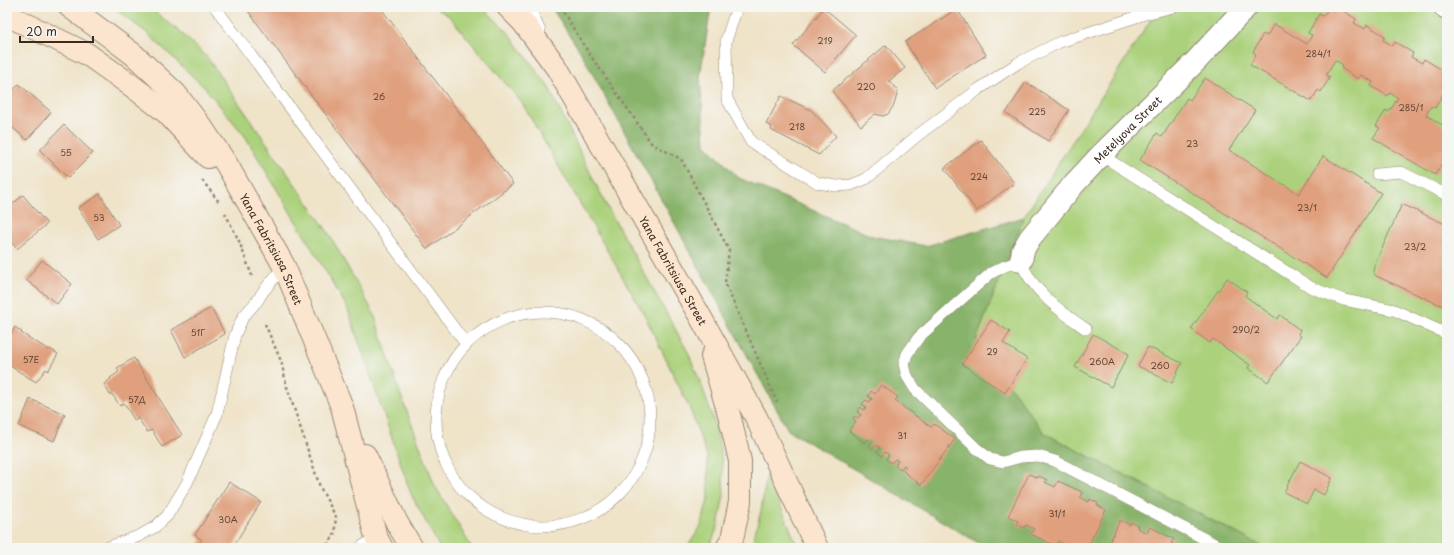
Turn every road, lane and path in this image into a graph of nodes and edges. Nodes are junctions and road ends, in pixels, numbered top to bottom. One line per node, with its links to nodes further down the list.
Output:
1 (70, 7): 16 (main road, Yana Fabritsiusa Street)
2 (215, 7): 25 (lane)
3 (508, 7): 10 (main road, Yana Fabritsiusa Street)
4 (529, 7): 10 (lane)
5 (560, 7): 27 (path)
6 (737, 7): 7 (lane)
7 (1173, 7)
8 (1246, 7): 11 (street, Metelyova Street)
9 (7, 15): 16 (main road)
10 (557, 68): 21 (main road, Yana Fabritsiusa Street)
11 (1101, 155): 18 (street, Metelyova Street); 24 (lane)
12 (1378, 174): 14 (lane)
13 (201, 180): 15 (path)
14 (1447, 195)
15 (219, 202)
16 (251, 207): 19 (main road, Yana Fabritsiusa Street)
17 (223, 209): 20 (path)
18 (1021, 261): 23 (lane); 34 (lane)
19 (284, 266): 26 (main road, Yana Fabritsiusa Street); 29 (lane)
20 (253, 282)
21 (701, 318): 32 (main road); 33 (main road, Yana Fabritsiusa Street)
22 (266, 324): 30 (path)
23 (1086, 329)
24 (1447, 334)
25 (466, 344): 25 (lane)
26 (342, 406): 28 (main road, Yana Fabritsiusa Street); 31 (main road)
27 (779, 408)
28 (373, 544)
29 (106, 548)
30 (323, 548)
31 (412, 548)
32 (728, 548)
33 (816, 548)
34 (1222, 548)

